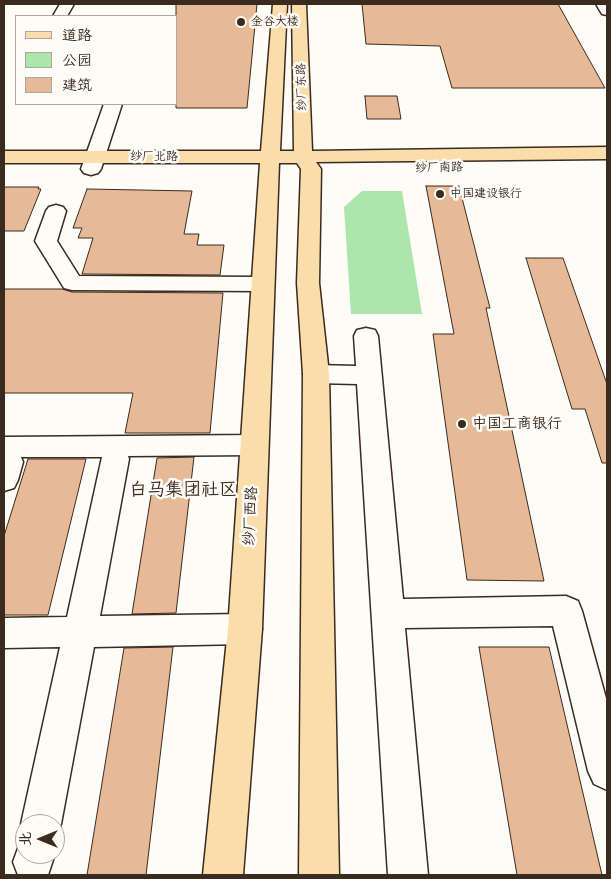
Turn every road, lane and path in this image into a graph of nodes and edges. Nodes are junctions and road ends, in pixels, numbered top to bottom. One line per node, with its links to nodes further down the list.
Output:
1 (67, 4): 6 (street)
2 (280, 4): 11 (main road, 纱厂东路)
3 (299, 4): 12 (main road, 纱厂东路)
4 (603, 4): 5 (street)
5 (607, 10)
6 (61, 15)
7 (113, 105): 10 (street)
8 (607, 153): 12 (main road, 纱厂南路)
9 (4, 157): 10 (main road, 纱厂北路)
10 (93, 163): 11 (main road, 纱厂北路); 14 (main road, 纱厂北路)
11 (270, 163): 12 (main road, 纱厂南路); 16 (main road, 纱厂西路)
12 (307, 163): 13 (main road, 纱厂南路); 18 (main road)
13 (607, 166)
14 (4, 169)
15 (56, 211): 16 (street)
16 (262, 284): 20 (main road, 纱厂西路)
17 (366, 336): 19 (street)
18 (316, 374): 19 (street); 30 (main road)
19 (370, 375): 23 (street)
20 (254, 445): 22 (street); 24 (main road, 纱厂西路)
21 (115, 459): 25 (street)
22 (6, 463)
23 (389, 614): 27 (street); 31 (street)
24 (245, 629): 25 (street); 29 (main road, 纱厂西路)
25 (80, 632): 26 (street); 28 (street)
26 (4, 633)
27 (607, 771)
28 (43, 814)
29 (223, 875)
30 (318, 875)
31 (408, 875)

